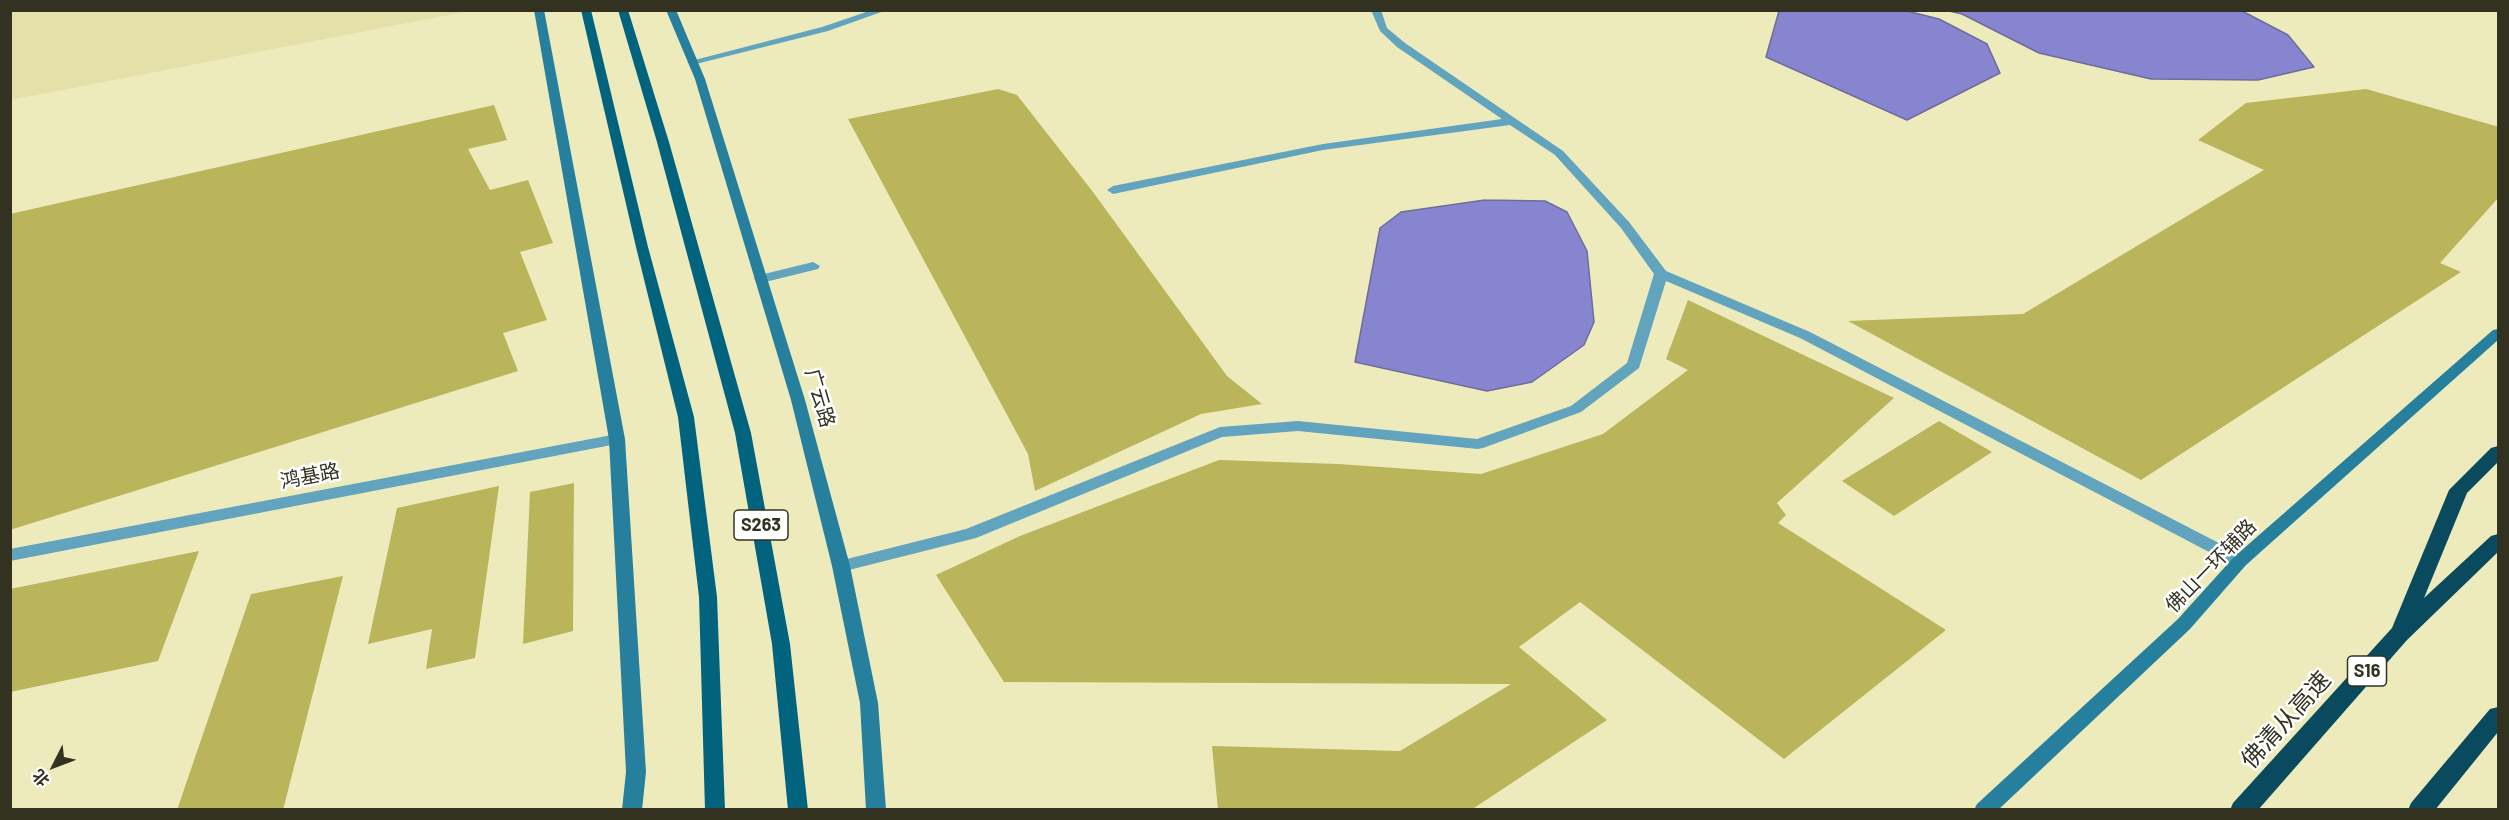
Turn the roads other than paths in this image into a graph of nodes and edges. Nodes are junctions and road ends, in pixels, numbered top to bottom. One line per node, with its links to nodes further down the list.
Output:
1 (539, 10): 14 (main road)
2 (586, 10): 23 (main road)
3 (623, 10): 24 (main road, S263)
4 (671, 10): 7 (main road, 广云路)
5 (883, 10): 7 (street)
6 (1376, 10): 8 (street)
7 (692, 62): 12 (main road, 广云路)
8 (1513, 121): 9 (street); 11 (street)
9 (1113, 190)
10 (813, 266): 12 (street)
11 (1661, 274): 18 (street); 19 (street)
12 (761, 279): 19 (main road, 广云路)
13 (2499, 333): 18 (main road, 佛山一环辅路)
14 (617, 439): 17 (street, 鸿基路); 22 (main road)
15 (2499, 452): 20 (highway)
16 (2499, 541): 20 (highway, 佛清从高速 / S16)
17 (10, 555)
18 (2240, 561): 26 (main road, 佛山一环辅路)
19 (841, 566): 25 (main road, 广云路)
20 (2399, 634): 27 (highway, 佛清从高速 / S16)
21 (2499, 717): 28 (highway)
22 (632, 810)
23 (715, 810)
24 (798, 810)
25 (876, 810)
26 (1984, 810)
27 (2242, 810)
28 (2420, 810)

